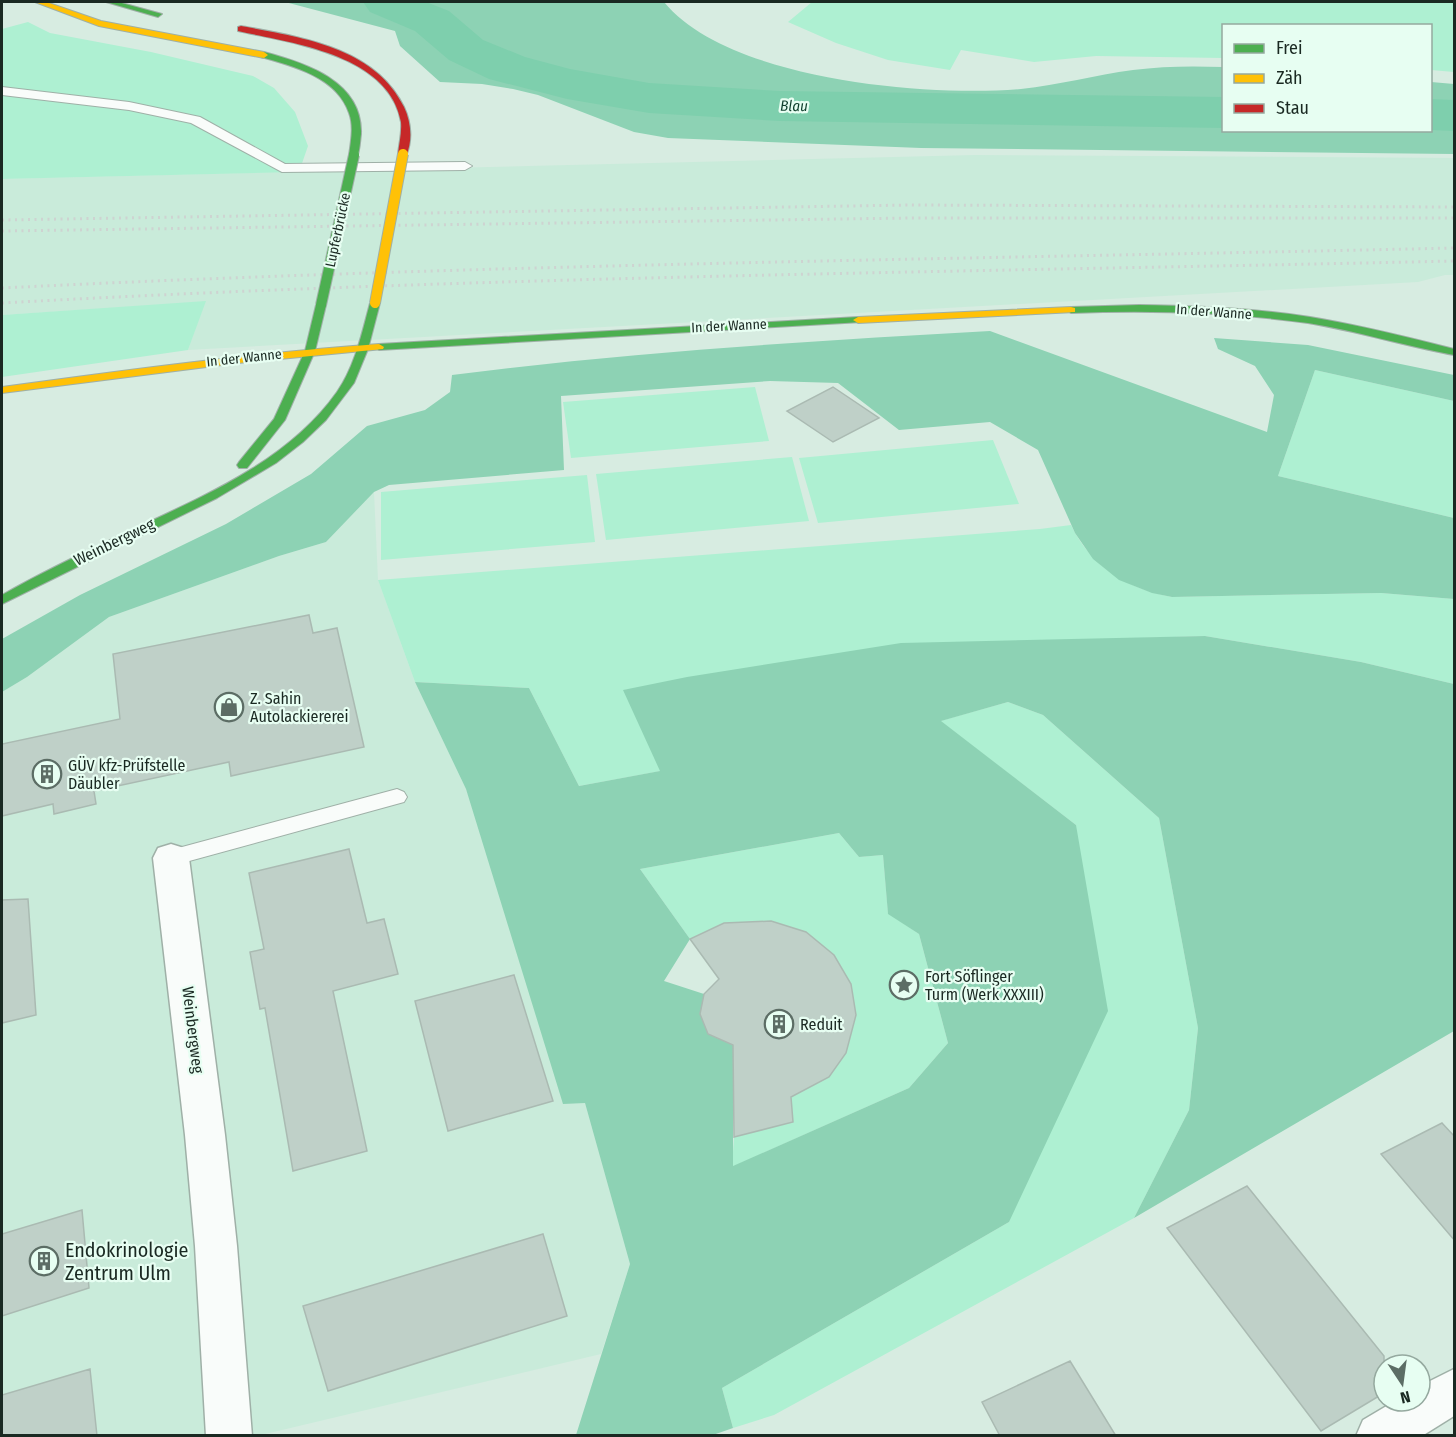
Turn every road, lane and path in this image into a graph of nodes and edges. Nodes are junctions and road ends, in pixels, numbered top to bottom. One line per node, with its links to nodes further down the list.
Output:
1 (39, 2): 9 (street, Lupferbrücke, bridge)
2 (110, 2): 3 (street)
3 (127, 5): 4 (street)
4 (169, 16)
5 (230, 27): 8 (street, Weinbergweg, bridge)
6 (2, 92): 7 (lane)
7 (465, 166)
8 (363, 348): 9 (street, In der Wanne); 10 (street, In der Wanne); 12 (street, Weinbergweg)
9 (310, 351): 11 (street, In der Wanne); 12 (street, Weinbergweg)
10 (1455, 351)
11 (2, 390)
12 (227, 484): 13 (street, Weinbergweg)
13 (2, 600)
14 (397, 797): 15 (lane, Weinbergweg)
15 (171, 858): 17 (street, Weinbergweg)
16 (1455, 1391): 18 (street)
17 (229, 1436)
18 (1379, 1436)

